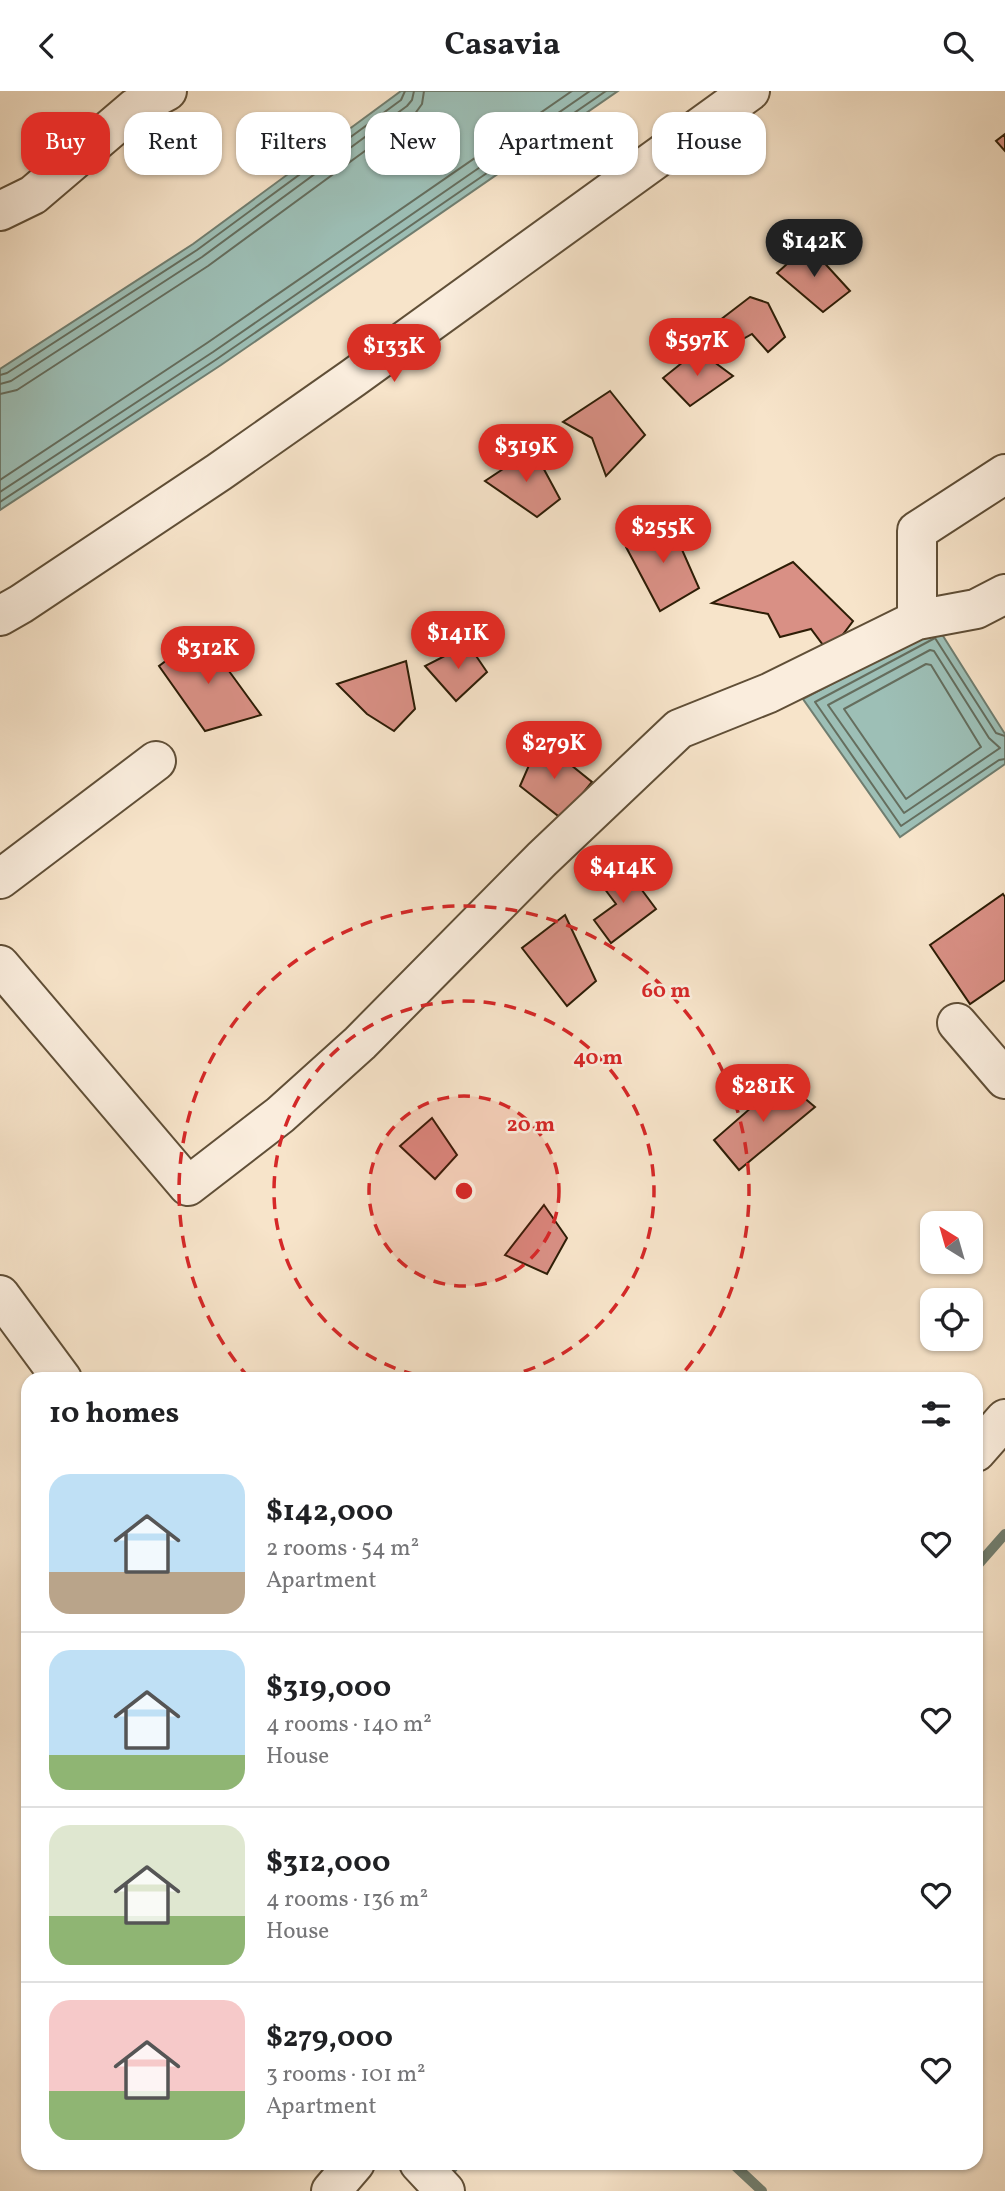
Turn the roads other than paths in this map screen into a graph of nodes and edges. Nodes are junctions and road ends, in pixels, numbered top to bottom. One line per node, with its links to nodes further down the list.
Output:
1 (167, 91): 3 (street)
2 (750, 91): 6 (street)
3 (0, 211)
4 (1005, 474): 7 (street)
5 (1005, 594): 7 (street)
6 (0, 616)
7 (917, 620): 10 (street)
8 (156, 761): 9 (street)
9 (0, 879)
10 (0, 965)
11 (957, 1023): 12 (street)
12 (1005, 1079)
13 (0, 1295): 14 (street)
14 (57, 1372)
15 (1005, 1419): 16 (street)
16 (983, 1444)
17 (349, 2170): 19 (street)
18 (426, 2170): 20 (street)
19 (331, 2191)
20 (445, 2191)

